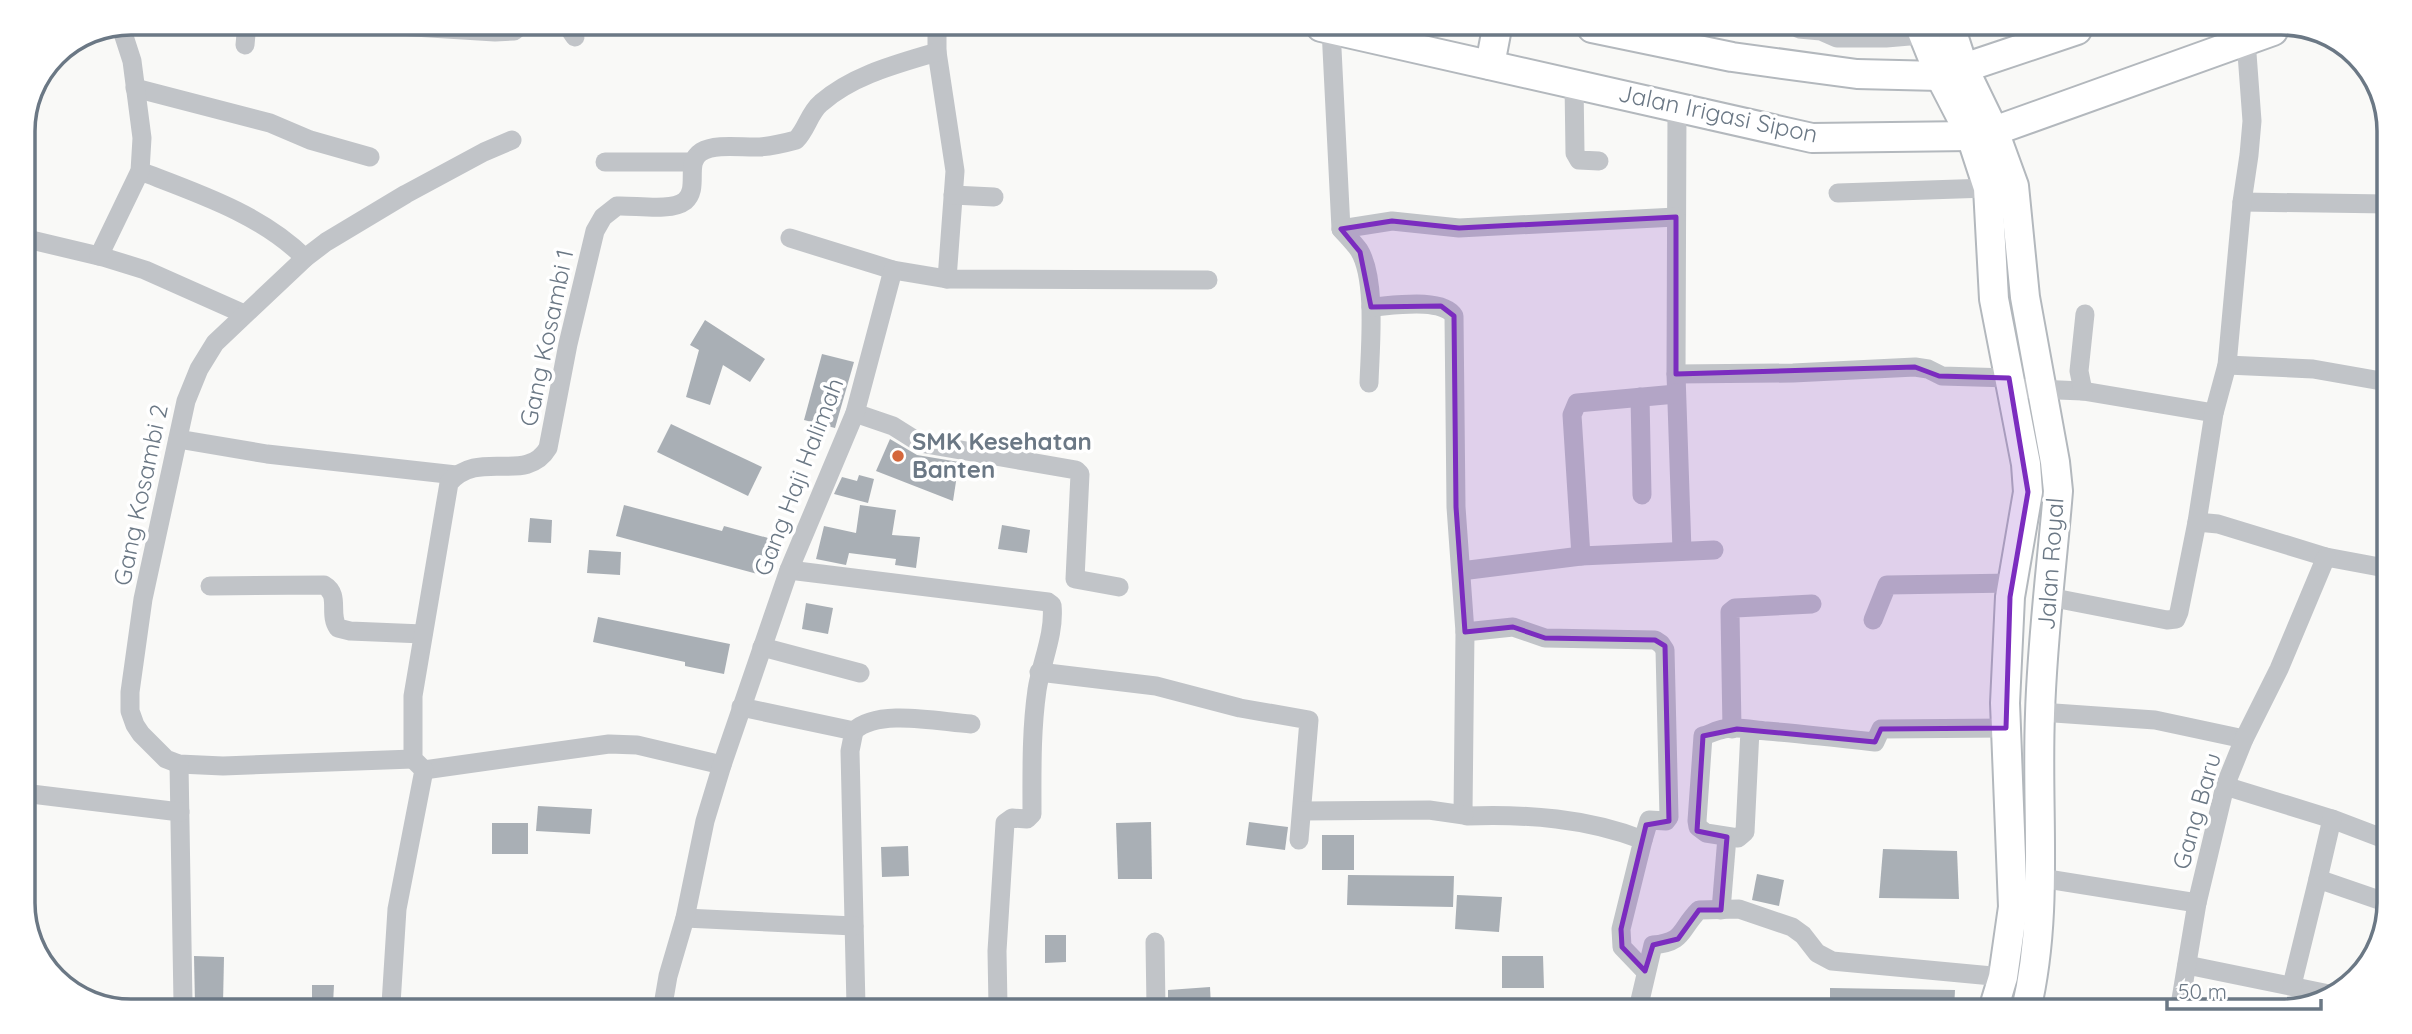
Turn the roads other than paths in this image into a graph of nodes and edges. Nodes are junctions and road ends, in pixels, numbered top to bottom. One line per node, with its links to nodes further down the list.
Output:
1 (246, 35): 11 (street)
2 (937, 35): 13 (street)
3 (1327, 35): 32 (street)
4 (1384, 35): 12 (street, Jalan Irigasi Sipon)
5 (1626, 35): 14 (street)
6 (1924, 35): 14 (street)
7 (1951, 35): 14 (street)
8 (2063, 35): 14 (street)
9 (2242, 35): 18 (street, Jalan Irigasi Sipon); 29 (street)
10 (125, 36): 16 (street)
11 (245, 45)
12 (1493, 48): 15 (street, Jalan Irigasi Sipon)
13 (937, 51): 23 (street); 27 (street)
14 (1953, 75): 18 (street)
15 (1574, 83): 17 (street, Jalan Irigasi Sipon); 21 (street)
16 (135, 88): 20 (street); 24 (street)
17 (1677, 107): 18 (street, Jalan Irigasi Sipon); 31 (street)
18 (1981, 130): 25 (street, Jalan Royal); 48 (street, Jalan Royal)
19 (512, 139): 36 (street, Gang Kosambi 2)
20 (370, 157)
21 (1600, 161)
22 (605, 162): 23 (street)
23 (693, 162): 55 (street, Gang Kosambi 1)
24 (140, 172): 35 (street); 36 (street)
25 (1987, 188): 26 (street); 47 (street, Jalan Royal)
26 (1838, 192)
27 (953, 195): 28 (street); 38 (street)
28 (994, 197)
29 (2242, 202): 30 (street); 43 (street)
30 (2377, 204)
31 (1676, 217): 32 (street); 44 (street)
32 (1341, 229): 40 (street)
33 (790, 238): 37 (street)
34 (35, 241): 35 (street)
35 (99, 256): 41 (street)
36 (305, 258): 41 (street, Gang Kosambi 2)
37 (893, 270): 38 (street); 52 (street, Gang Haji Halimah)
38 (947, 279): 39 (street)
39 (1208, 280)
40 (1371, 307): 46 (street); 64 (street)
41 (244, 314): 54 (street, Gang Kosambi 2)
42 (2085, 314): 49 (street)
43 (2227, 365): 45 (street); 53 (street)
44 (1676, 374): 47 (street); 50 (street)
45 (2377, 380)
46 (1369, 383)
47 (2010, 383): 48 (street); 65 (street, Jalan Royal)
48 (2041, 388): 49 (street); 68 (street, Jalan Royal)
49 (2083, 391): 53 (street)
50 (1676, 394): 51 (street); 59 (street)
51 (1640, 397): 56 (street); 60 (street)
52 (855, 413): 63 (street, Gang Haji Halimah); 67 (street)
53 (2214, 414): 57 (street)
54 (178, 439): 55 (street); 83 (street, Gang Kosambi 2)
55 (456, 475): 72 (street)
56 (1642, 495)
57 (2197, 522): 61 (street); 68 (street)
58 (1714, 550): 59 (street)
59 (1682, 551): 60 (street)
60 (1581, 556): 64 (street)
61 (2326, 557): 62 (street); 82 (street, Gang Baru)
62 (2377, 567)
63 (789, 570): 73 (street, Gang Haji Halimah); 74 (street)
64 (1461, 571): 71 (street)
65 (2013, 583): 70 (street); 79 (street, Jalan Royal)
66 (210, 586): 72 (street)
67 (1119, 587)
68 (2049, 597): 77 (street, Jalan Royal)
69 (1812, 604): 80 (street)
70 (1873, 620)
71 (1465, 632): 90 (street); 95 (street)
72 (423, 634): 84 (street)
73 (762, 647): 75 (street); 76 (street, Gang Haji Halimah)
74 (1039, 672): 88 (street); 113 (street)
75 (860, 673)
76 (741, 707): 81 (street); 85 (street, Gang Haji Halimah)
77 (2040, 712): 82 (street); 96 (street, Jalan Royal)
78 (971, 724): 81 (street)
79 (2006, 728): 80 (street); 106 (street, Jalan Royal)
80 (1741, 729): 93 (street); 93 (street)
81 (854, 731): 102 (street)
82 (2244, 739): 86 (street, Gang Baru)
83 (179, 764): 84 (street); 89 (street)
84 (419, 765): 85 (street); 110 (street)
85 (722, 765): 101 (street, Gang Haji Halimah)
86 (2225, 786): 91 (street); 99 (street, Gang Baru)
87 (35, 794): 89 (street)
88 (1301, 811): 90 (street); 94 (street)
89 (180, 812): 109 (street)
90 (1464, 815): 95 (street)
91 (2332, 819): 92 (street); 97 (street)
92 (2377, 836)
93 (1727, 837): 100 (street)
94 (1299, 840)
95 (1643, 840): 105 (street)
96 (2041, 878): 99 (street); 117 (street, Jalan Royal)
97 (2318, 879): 98 (street); 107 (street)
98 (2377, 899)
99 (2197, 902): 104 (street, Gang Baru)
100 (1721, 910): 105 (street); 106 (street)
101 (685, 918): 102 (street); 111 (street, Gang Haji Halimah)
102 (854, 926): 112 (street)
103 (1155, 942): 114 (street)
104 (2187, 965): 107 (street); 118 (street, Gang Baru)
105 (1645, 971): 115 (street)
106 (2003, 977): 116 (street, Jalan Royal)
107 (2292, 985): 108 (street)
108 (2318, 991)
109 (183, 999)
110 (391, 999)
111 (664, 999)
112 (856, 999)
113 (998, 999)
114 (1156, 999)
115 (1640, 999)
116 (1996, 999)
117 (2028, 999)
118 (2181, 999)

